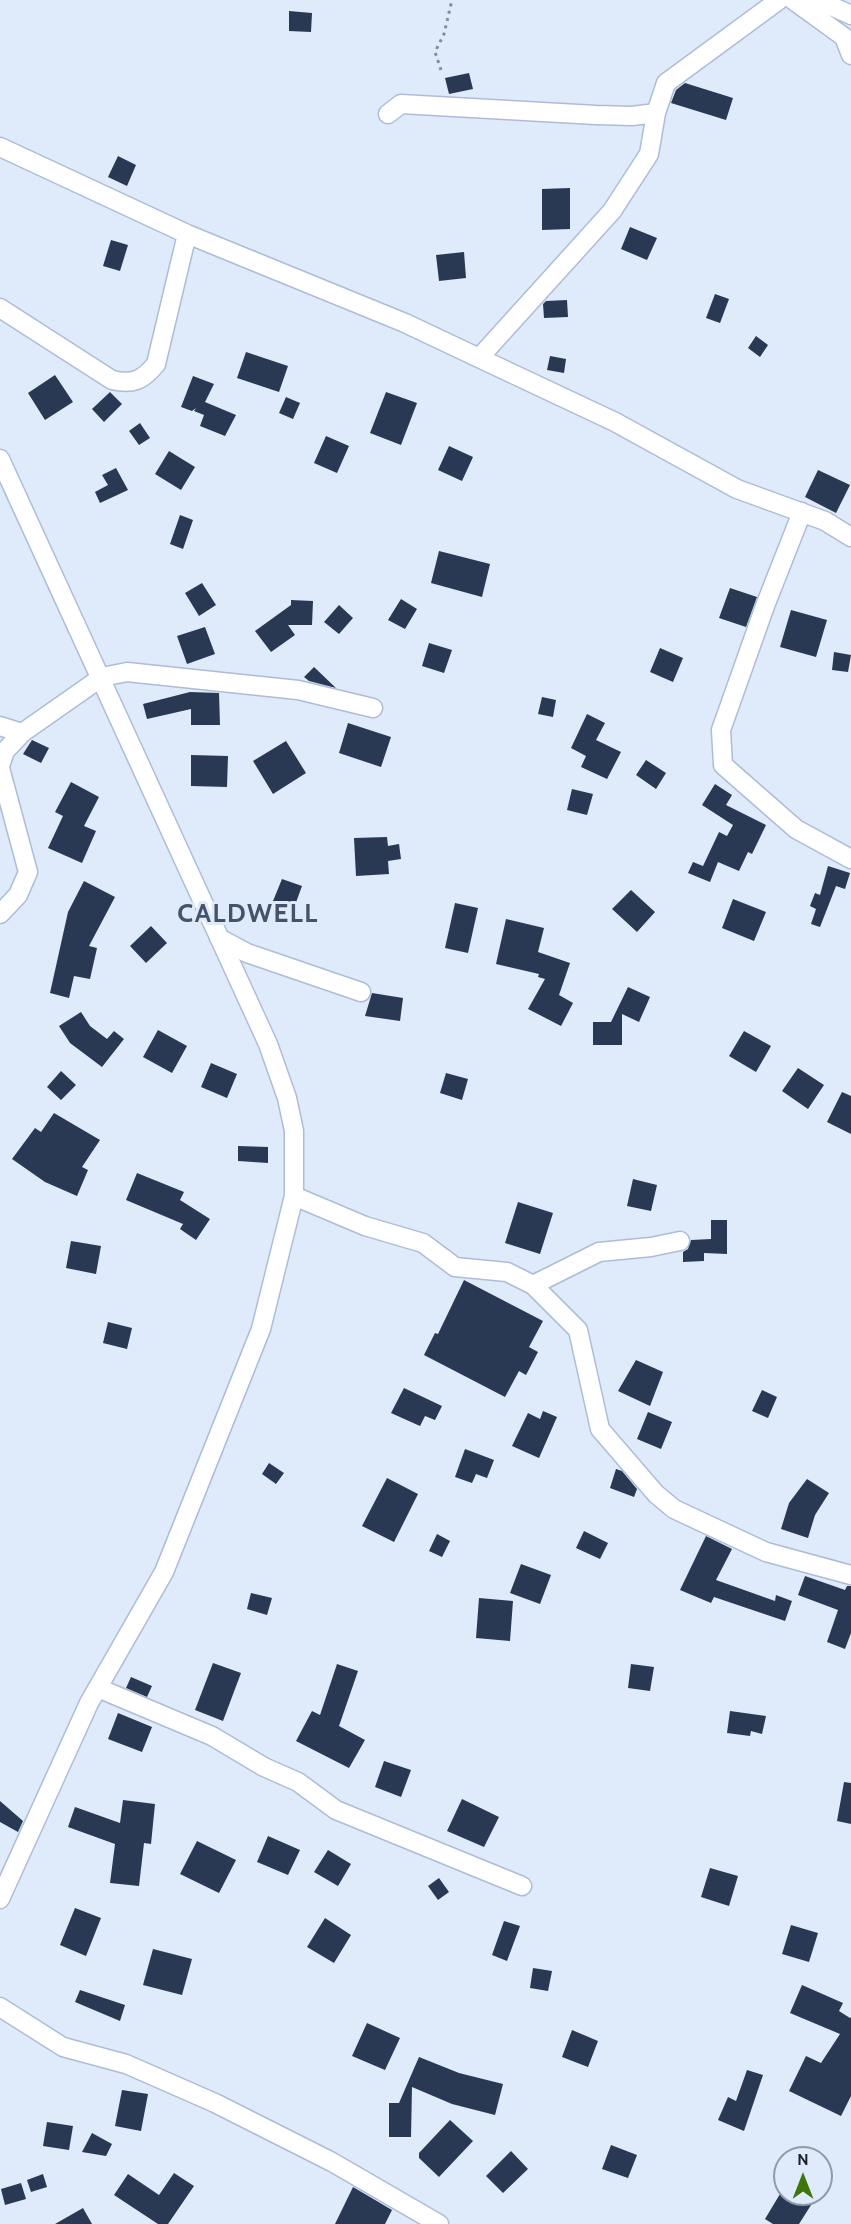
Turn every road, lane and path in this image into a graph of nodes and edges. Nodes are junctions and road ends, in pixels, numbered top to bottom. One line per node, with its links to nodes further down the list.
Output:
1 (452, 0): 7 (path)
2 (779, 0): 8 (street)
3 (792, 0): 6 (street)
4 (818, 0): 5 (street)
5 (851, 15)
6 (851, 55)
7 (441, 70)
8 (656, 113): 9 (street); 13 (street)
9 (388, 114)
10 (0, 147): 11 (street)
11 (187, 234): 12 (street); 13 (street)
12 (0, 308)
13 (479, 358): 15 (street)
14 (0, 459): 17 (street)
15 (802, 512): 16 (street); 22 (street)
16 (851, 537)
17 (102, 677): 18 (street); 20 (street); 24 (street)
18 (373, 708)
19 (0, 726): 20 (street)
20 (22, 733): 21 (street)
21 (0, 767): 23 (street)
22 (851, 859)
23 (0, 914)
24 (219, 938): 25 (street); 26 (street)
25 (361, 992)
26 (294, 1196): 28 (street); 30 (street)
27 (680, 1241): 28 (street)
28 (533, 1284): 29 (street)
29 (851, 1575)
30 (98, 1688): 31 (street); 32 (street)
31 (522, 1886)
32 (0, 1899)
33 (0, 2007): 34 (street)
34 (439, 2224)

